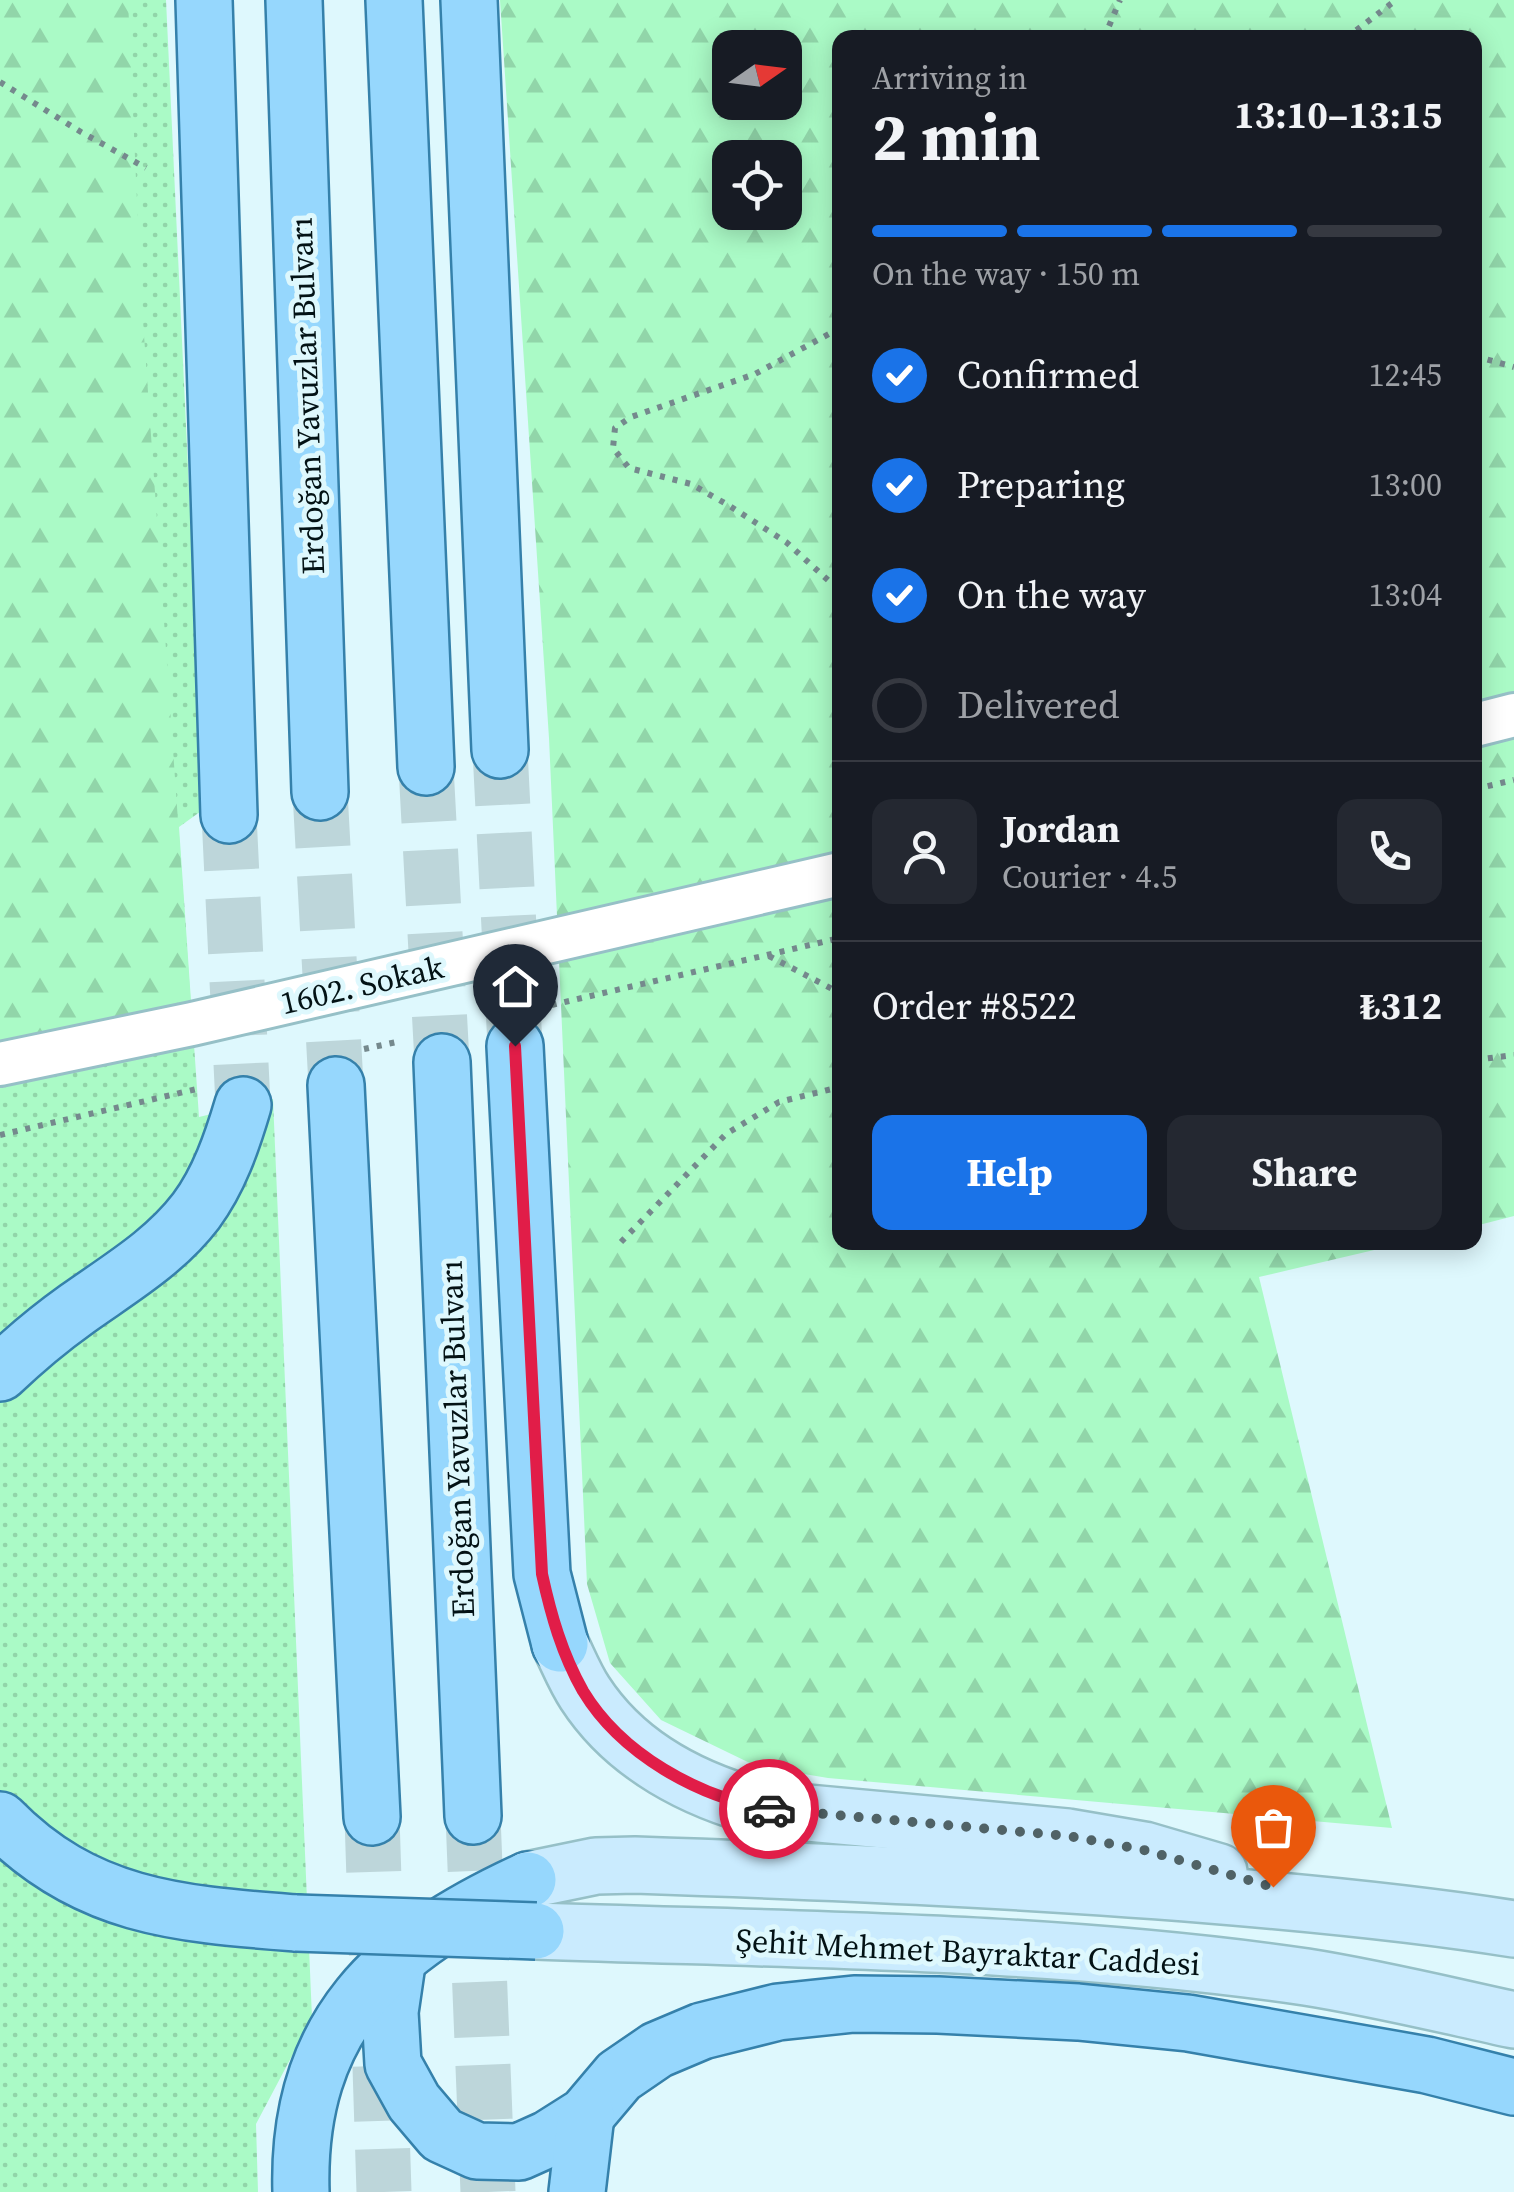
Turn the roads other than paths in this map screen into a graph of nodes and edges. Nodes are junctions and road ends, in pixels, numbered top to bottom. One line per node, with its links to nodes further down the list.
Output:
1 (204, 0): 10 (main road)
2 (294, 0): 9 (main road, Erdoğan Yavuzlar Bulvarı)
3 (394, 0): 8 (main road)
4 (469, 0): 7 (main road)
5 (1514, 715): 6 (street)
6 (1482, 722)
7 (500, 750)
8 (426, 767)
9 (320, 792)
10 (229, 815)
11 (832, 876): 14 (street, 1602. Sokak)
12 (515, 1046): 22 (main road)
13 (442, 1062): 18 (main road, Erdoğan Yavuzlar Bulvarı)
14 (0, 1064)
15 (336, 1085): 19 (main road)
16 (242, 1105): 17 (main road)
17 (0, 1374)
18 (473, 1816)
19 (372, 1817)
20 (0, 1820): 21 (main road, bridge)
21 (532, 1906): 22 (main road); 24 (main road); 25 (main road, Şehit Mehmet Bayraktar Caddesi)
22 (1337, 1906): 23 (main road)
23 (1514, 1929)
24 (398, 1956): 27 (main road); 28 (main road)
25 (1514, 2020)
26 (1514, 2087): 27 (main road)
27 (586, 2115): 29 (main road)
28 (302, 2192)
29 (576, 2192)

